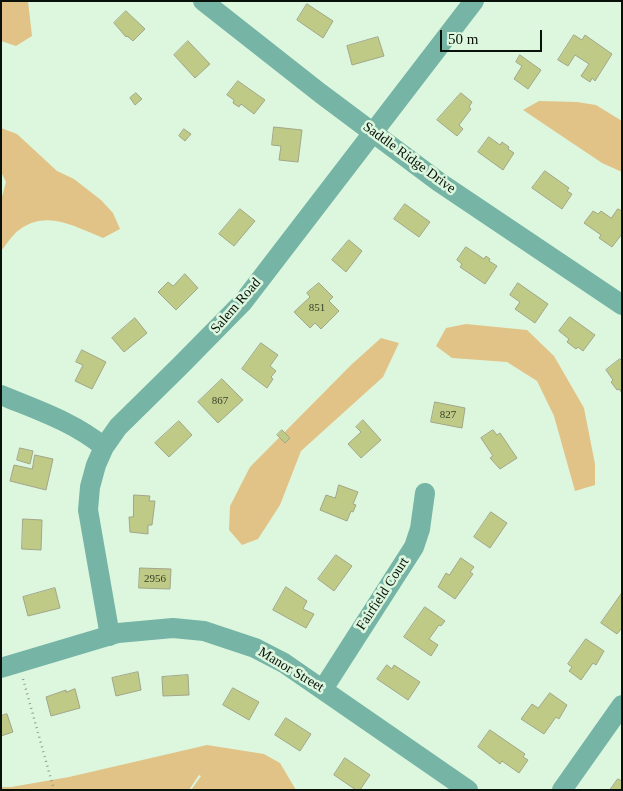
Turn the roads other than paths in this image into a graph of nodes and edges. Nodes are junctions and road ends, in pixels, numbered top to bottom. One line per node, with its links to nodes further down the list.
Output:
1 (203, 1): 3 (street, Saddle Ridge Drive)
2 (474, 1): 3 (street, Salem Road)
3 (372, 132): 4 (street, Saddle Ridge Drive); 6 (street, Salem Road)
4 (622, 306)
5 (1, 395): 6 (street)
6 (104, 446): 8 (street, Salem Road)
7 (425, 493): 10 (street, Fairfield Court)
8 (110, 636): 9 (street, Manor Street); 10 (street, Manor Street)
9 (10, 665)
10 (323, 689): 12 (street, Manor Street)
11 (622, 705): 13 (street)
12 (468, 790)
13 (562, 790)

